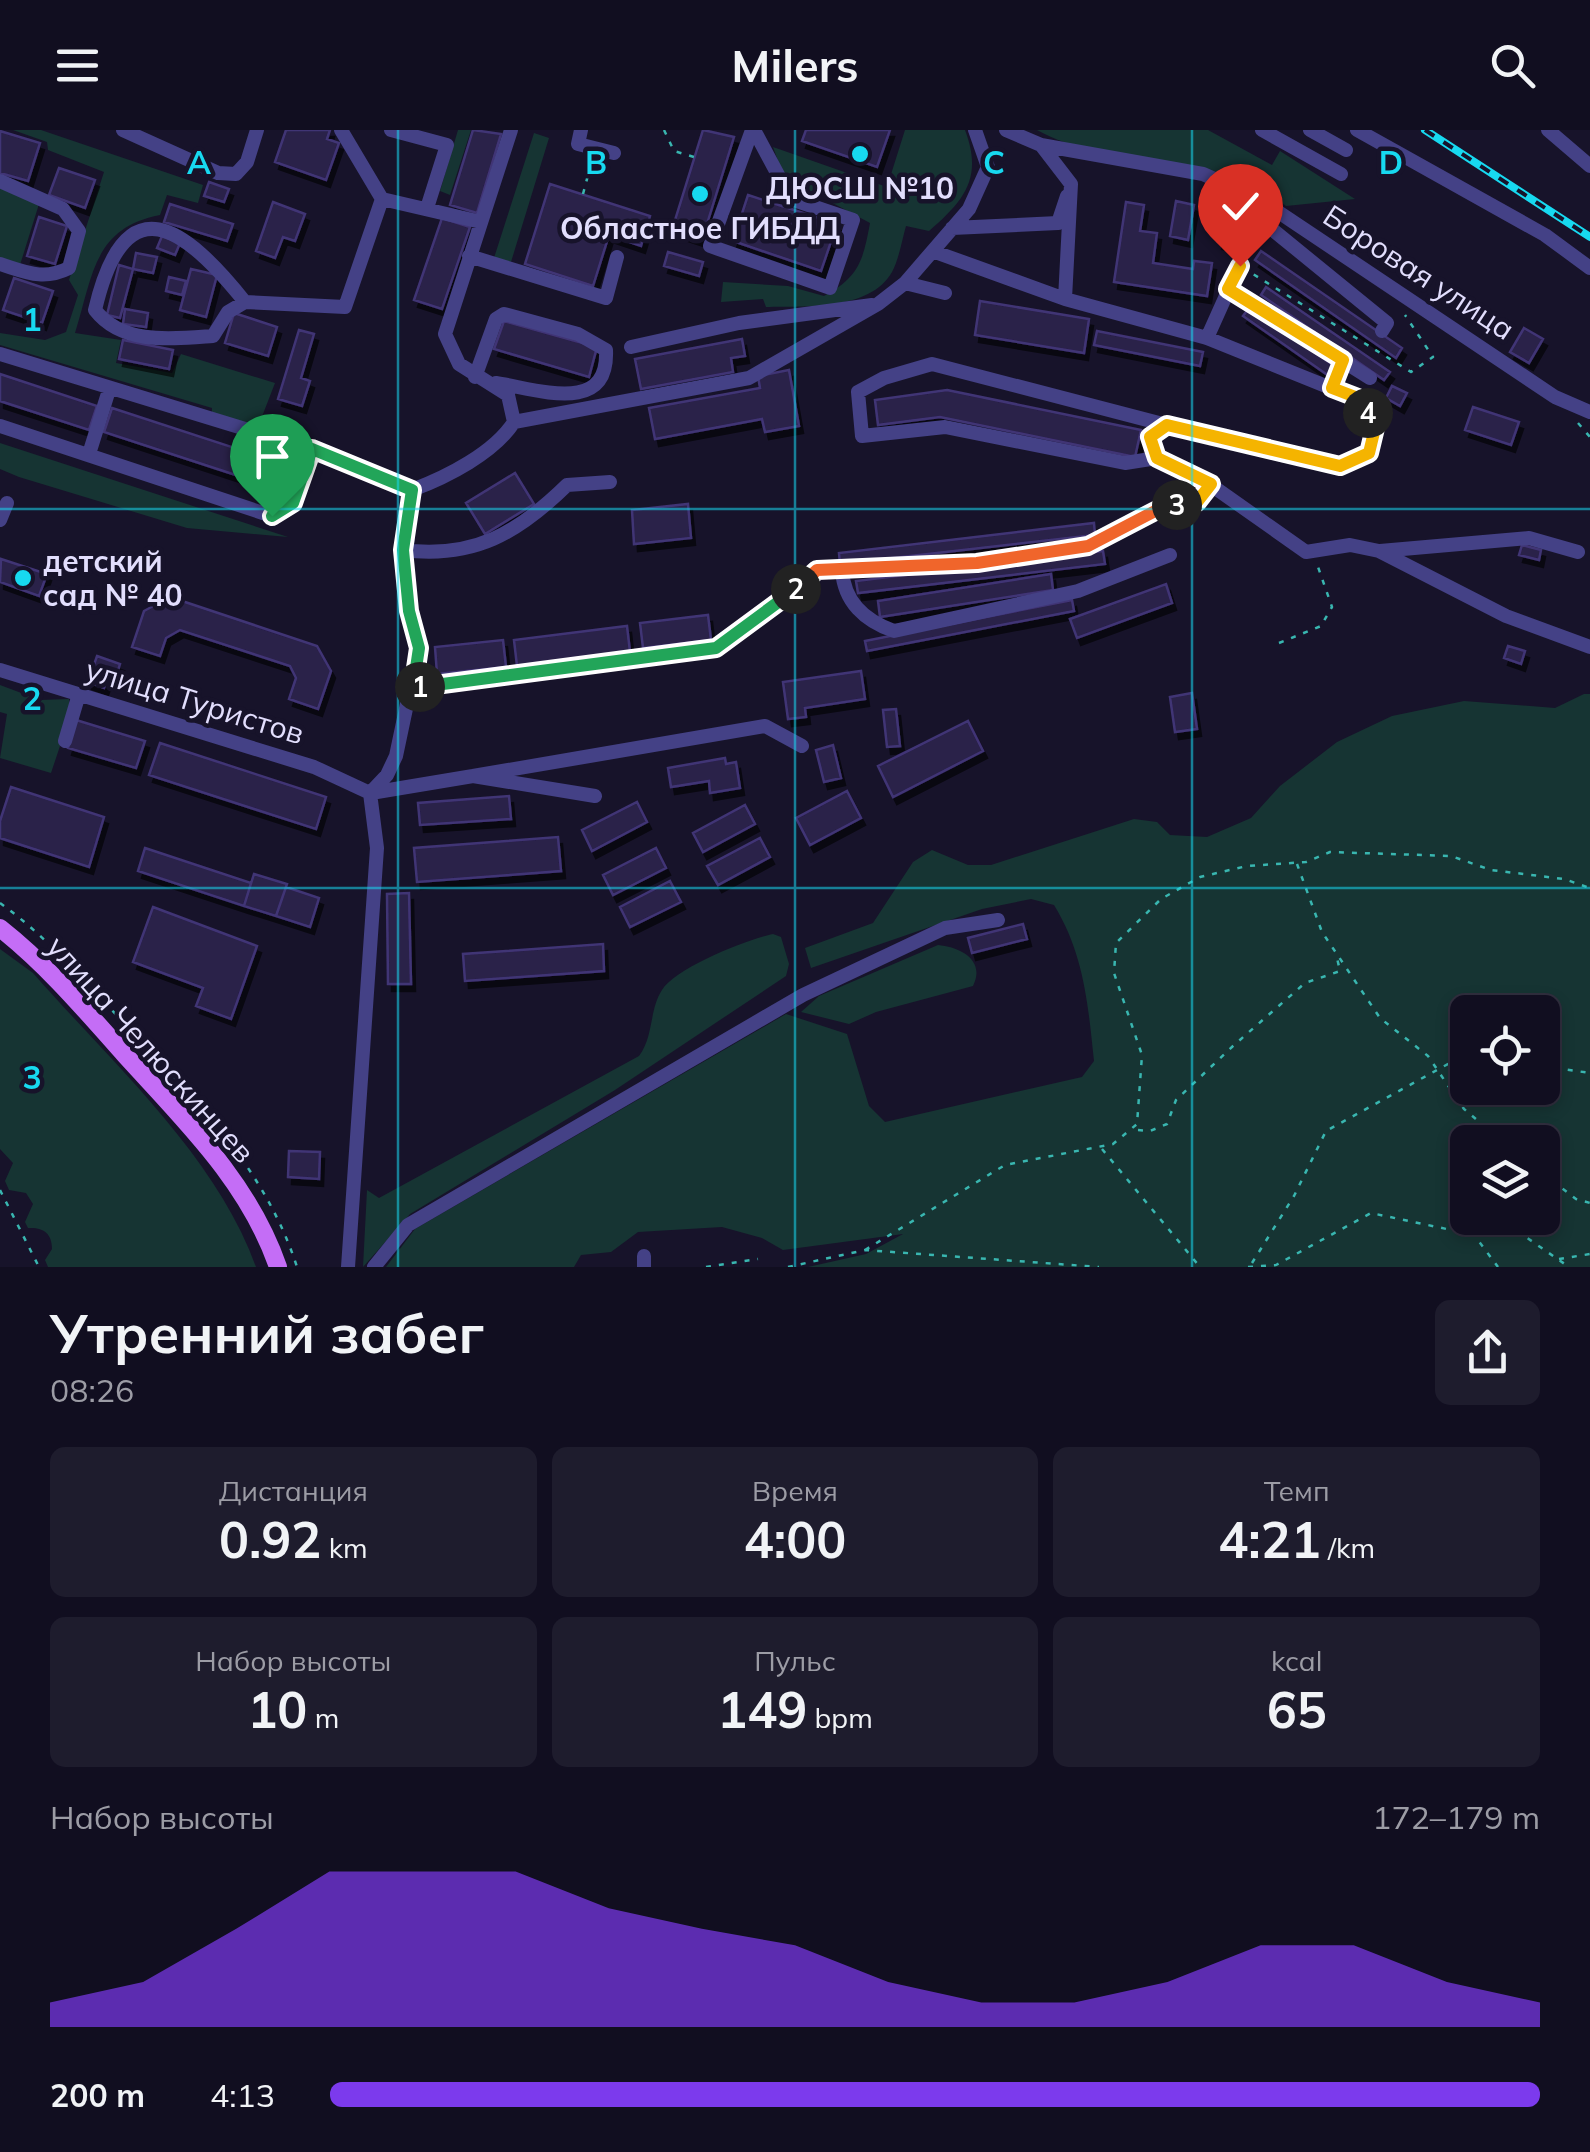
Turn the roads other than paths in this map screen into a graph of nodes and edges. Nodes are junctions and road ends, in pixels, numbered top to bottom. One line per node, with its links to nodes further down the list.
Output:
1 (124, 130): 2 (street)
2 (257, 130)
3 (341, 130): 21 (street)
4 (391, 130): 23 (street)
5 (510, 130): 24 (street)
6 (582, 130): 16 (street)
7 (753, 130): 7 (street)
8 (975, 130): 25 (street)
9 (1006, 130): 14 (street, Боровая улица)
10 (1262, 130): 18 (street)
11 (1310, 130): 15 (street)
12 (1357, 130): 30 (street)
13 (1548, 130): 17 (street)
14 (1041, 145): 20 (street); 22 (street, Боровая улица)
15 (1346, 150)
16 (614, 153)
17 (1590, 166)
18 (1341, 174)
19 (0, 180): 29 (street)
20 (1071, 184): 25 (street); 34 (street)
21 (382, 199): 23 (street); 35 (street)
22 (1259, 199): 32 (street, Боровая улица); 32 (street)
23 (427, 208): 24 (street)
24 (481, 222): 27 (street)
25 (952, 228): 26 (street)
26 (934, 252): 31 (street); 34 (street)
27 (469, 256): 28 (street); 41 (street)
28 (616, 257)
29 (0, 264)
30 (1590, 268)
31 (905, 283): 33 (street); 36 (street)
32 (1391, 288): 46 (street, Боровая улица)
33 (945, 293)
34 (1065, 299): 37 (street)
35 (245, 302): 35 (street)
36 (878, 304): 38 (street); 47 (street)
37 (1206, 338): 40 (street); 44 (street)
38 (631, 347)
39 (0, 354): 45 (street)
40 (1343, 360): 42 (street); 44 (street)
41 (475, 377): 43 (street); 43 (street)
42 (1370, 378)
43 (490, 382): 47 (street)
44 (1332, 388): 48 (street)
45 (109, 390): 50 (street); 51 (street)
46 (1590, 412)
47 (514, 422): 54 (street)
48 (1167, 425): 52 (street); 52 (street)
49 (0, 426): 51 (street)
50 (312, 449): 51 (street); 54 (street)
51 (89, 454)
52 (1157, 458): 59 (street)
53 (610, 482): 58 (street)
54 (412, 490): 58 (street)
55 (7, 503): 56 (street)
56 (0, 520)
57 (1088, 546): 62 (street)
58 (403, 550): 65 (street)
59 (1379, 551): 60 (street); 63 (street)
60 (1578, 552)
61 (1170, 555): 62 (street)
62 (842, 570): 65 (street)
63 (1590, 648)
64 (0, 670): 66 (street, улица Туристов)
65 (413, 688): 70 (street)
66 (79, 694): 67 (street); 70 (street, улица Туристов)
67 (65, 740)
68 (802, 746): 69 (street)
69 (473, 776): 70 (street); 71 (street)
70 (370, 793): 75 (street)
71 (595, 796)
72 (998, 920): 76 (street)
73 (0, 928): 74 (main road, улица Челюскинцев)
74 (278, 1267)
75 (348, 1267)
76 (374, 1267)

